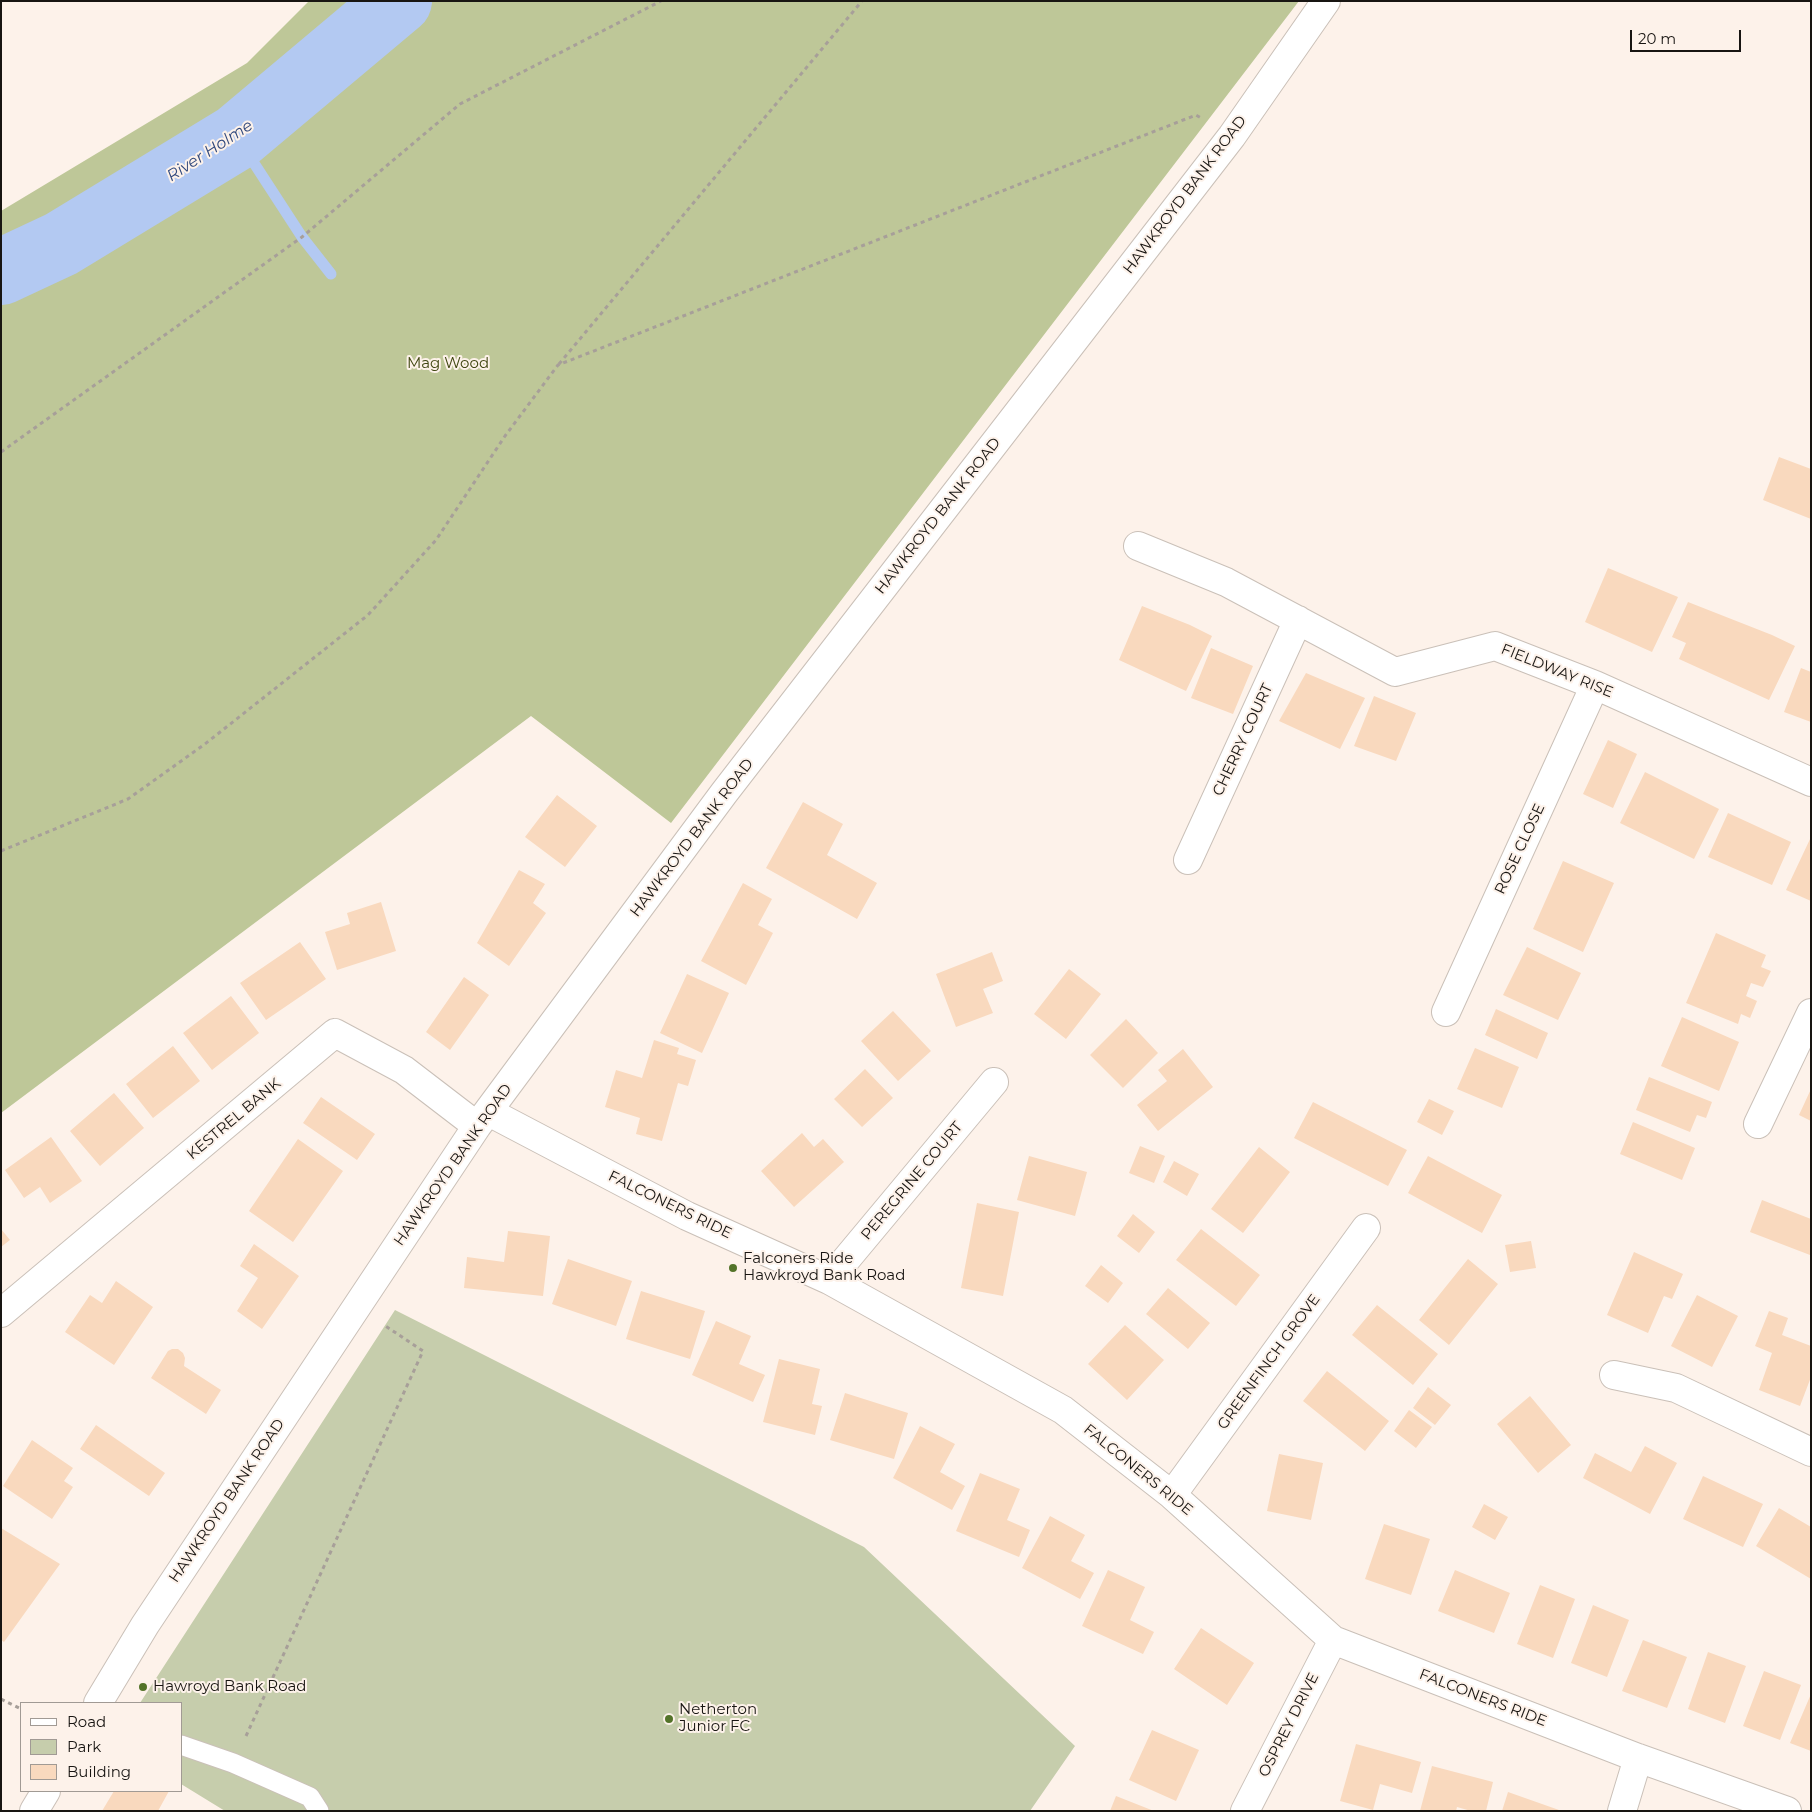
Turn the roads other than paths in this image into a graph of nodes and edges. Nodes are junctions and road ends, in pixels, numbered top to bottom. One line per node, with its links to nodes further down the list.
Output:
1 (1326, 1): 10 (street, HAWKROYD BANK ROAD)
2 (1138, 546): 3 (street, FIELDWAY RISE)
3 (1298, 620): 4 (street, FIELDWAY RISE); 6 (street, CHERRY COURT)
4 (1595, 686): 5 (street, FIELDWAY RISE); 7 (street, ROSE CLOSE)
5 (1811, 782)
6 (1188, 860)
7 (1446, 1012)
8 (1810, 1018): 11 (street)
9 (994, 1082): 13 (street, PEREGRINE COURT)
10 (483, 1119): 13 (street, FALCONERS RIDE); 14 (street, KESTREL BANK); 19 (street, HAWKROYD BANK ROAD)
11 (1758, 1124)
12 (1366, 1228): 17 (street, GREENFINCH GROVE)
13 (829, 1280): 17 (street, FALCONERS RIDE)
14 (1, 1313)
15 (1614, 1375): 16 (street)
16 (1811, 1452)
17 (1172, 1496): 18 (street, FALCONERS RIDE)
18 (1332, 1640): 21 (street, FALCONERS RIDE); 25 (street, OSPREY DRIVE)
19 (99, 1702)
20 (182, 1745): 24 (lane)
21 (1638, 1758): 26 (street); 27 (street, FALCONERS RIDE)
22 (45, 1792): 23 (street)
23 (34, 1811)
24 (319, 1811)
25 (1245, 1811)
26 (1622, 1811)
27 (1787, 1811)

